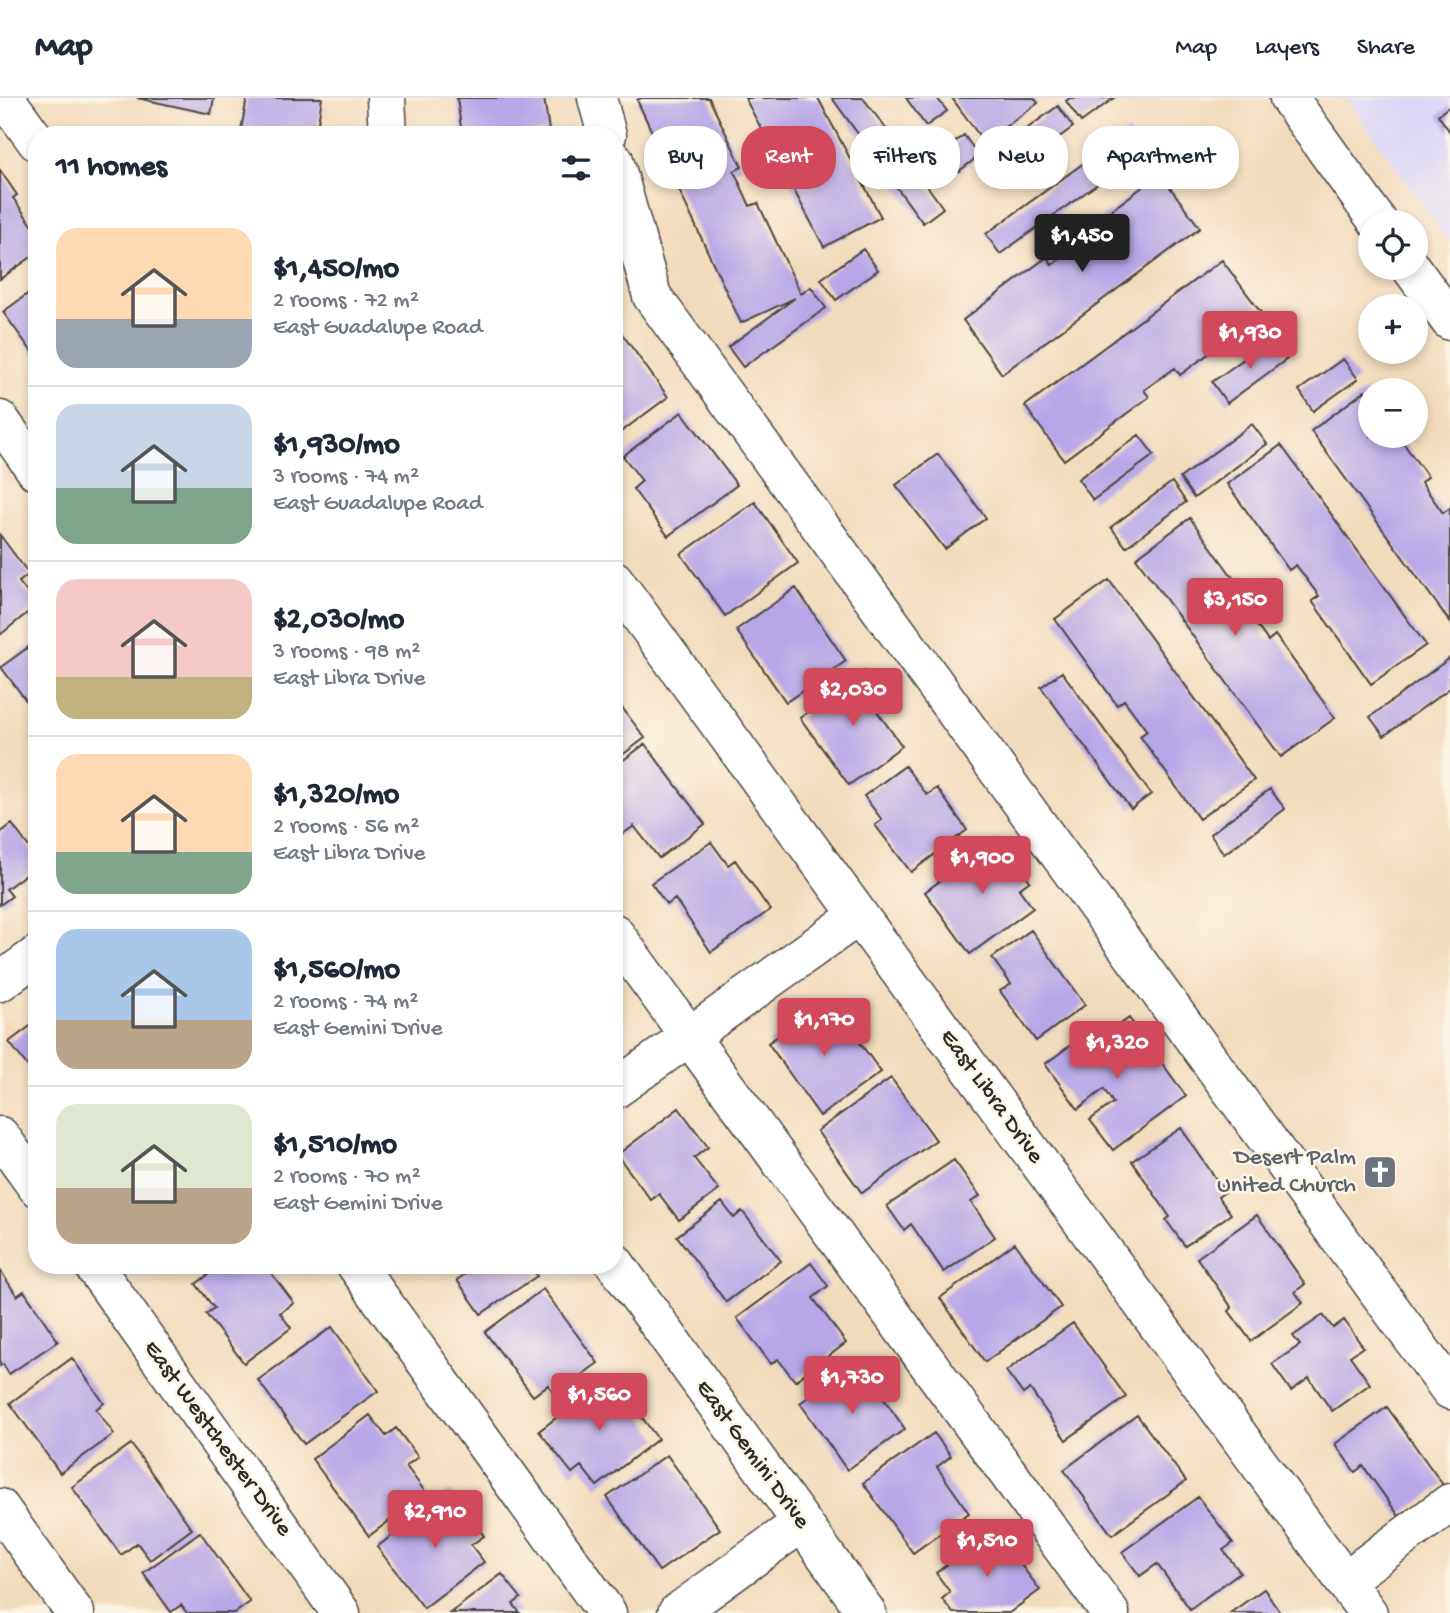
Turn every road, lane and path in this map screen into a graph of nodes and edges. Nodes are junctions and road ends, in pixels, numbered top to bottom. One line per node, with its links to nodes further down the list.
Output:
1 (5, 98): 5 (street); 8 (street)
2 (386, 98): 6 (street)
3 (597, 98): 7 (street)
4 (1289, 98): 10 (street)
5 (0, 103)
6 (388, 126)
7 (605, 126)
8 (28, 130)
9 (623, 192): 25 (street)
10 (1369, 210)
11 (1420, 280): 12 (street)
12 (1450, 321)
13 (623, 592): 14 (street, East Libra Drive)
14 (858, 916): 18 (street); 29 (street, East Libra Drive)
15 (623, 945): 18 (street)
16 (28, 962): 17 (street)
17 (0, 982)
18 (690, 1036): 19 (street); 35 (street)
19 (623, 1084)
20 (0, 1136): 21 (street)
21 (28, 1175)
22 (99, 1274): 31 (street, East Westchester Drive)
23 (362, 1274): 32 (street)
24 (623, 1274): 28 (street, East Gemini Drive)
25 (1450, 1390)
26 (1450, 1503): 29 (street)
27 (0, 1508): 30 (street)
28 (800, 1523): 33 (street); 34 (street, East Gemini Drive)
29 (1344, 1581): 36 (street, East Libra Drive)
30 (75, 1613)
31 (341, 1613)
32 (607, 1613)
33 (677, 1613)
34 (867, 1613)
35 (1110, 1613)
36 (1368, 1613)

